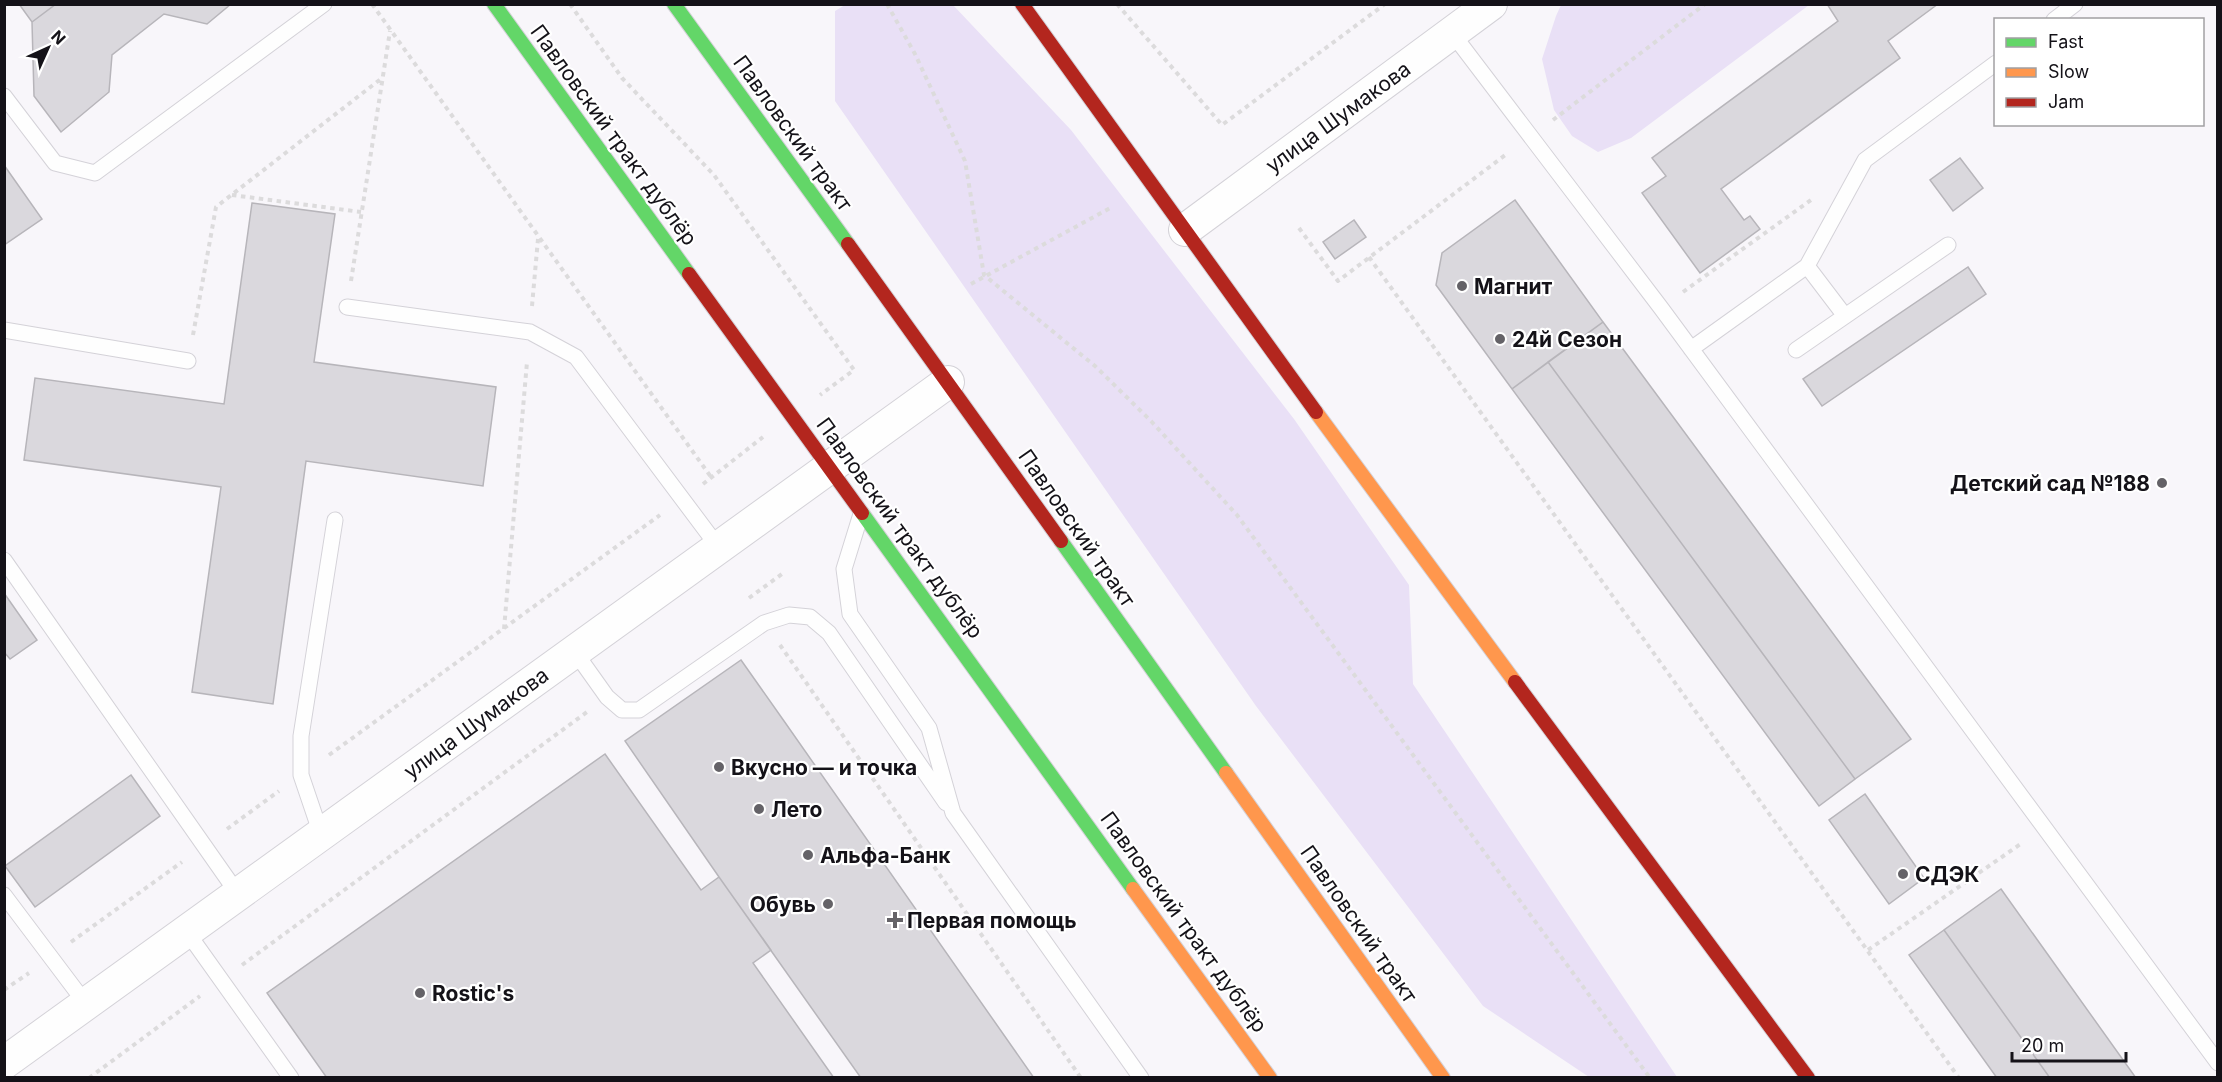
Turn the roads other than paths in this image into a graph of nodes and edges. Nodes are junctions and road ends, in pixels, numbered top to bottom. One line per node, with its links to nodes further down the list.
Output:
1 (324, 4): 10 (lane)
2 (494, 4): 21 (street, Павловский тракт дублёр)
3 (674, 4): 20 (street, Павловский тракт)
4 (1022, 4): 11 (street)
5 (1491, 4): 8 (street, улица Шумакова)
6 (2075, 4): 7 (lane)
7 (2057, 18)
8 (1452, 33): 11 (street, улица Шумакова); 17 (lane)
9 (1994, 64): 13 (lane)
10 (4, 96)
11 (1185, 230): 41 (street)
12 (1948, 245): 15 (lane)
13 (1807, 266): 15 (lane); 17 (lane)
14 (347, 307): 24 (lane)
15 (1845, 316): 18 (lane)
16 (4, 330): 19 (lane)
17 (1691, 349): 34 (lane)
18 (1796, 350)
19 (188, 361)
20 (948, 382): 21 (street, улица Шумакова); 35 (street, Павловский тракт)
21 (830, 468): 22 (street, Павловский тракт дублёр); 24 (street, улица Шумакова)
22 (861, 511): 27 (lane); 38 (street, Павловский тракт дублёр)
23 (335, 520): 28 (lane)
24 (719, 548): 26 (street, улица Шумакова)
25 (4, 560): 29 (lane)
26 (575, 652): 27 (lane); 28 (street, улица Шумакова)
27 (953, 813): 37 (lane)
28 (321, 834): 29 (street, улица Шумакова)
29 (238, 894): 31 (street, улица Шумакова)
30 (4, 895): 32 (lane)
31 (187, 932): 32 (street, улица Шумакова); 36 (lane)
32 (86, 1004): 33 (street, улица Шумакова)
33 (4, 1063)
34 (2217, 1063)
35 (1433, 1064): 39 (lane); 40 (street, Павловский тракт)
36 (291, 1077)
37 (1141, 1077)
38 (1270, 1077)
39 (1419, 1077)
40 (1443, 1077)
41 (1808, 1077)

